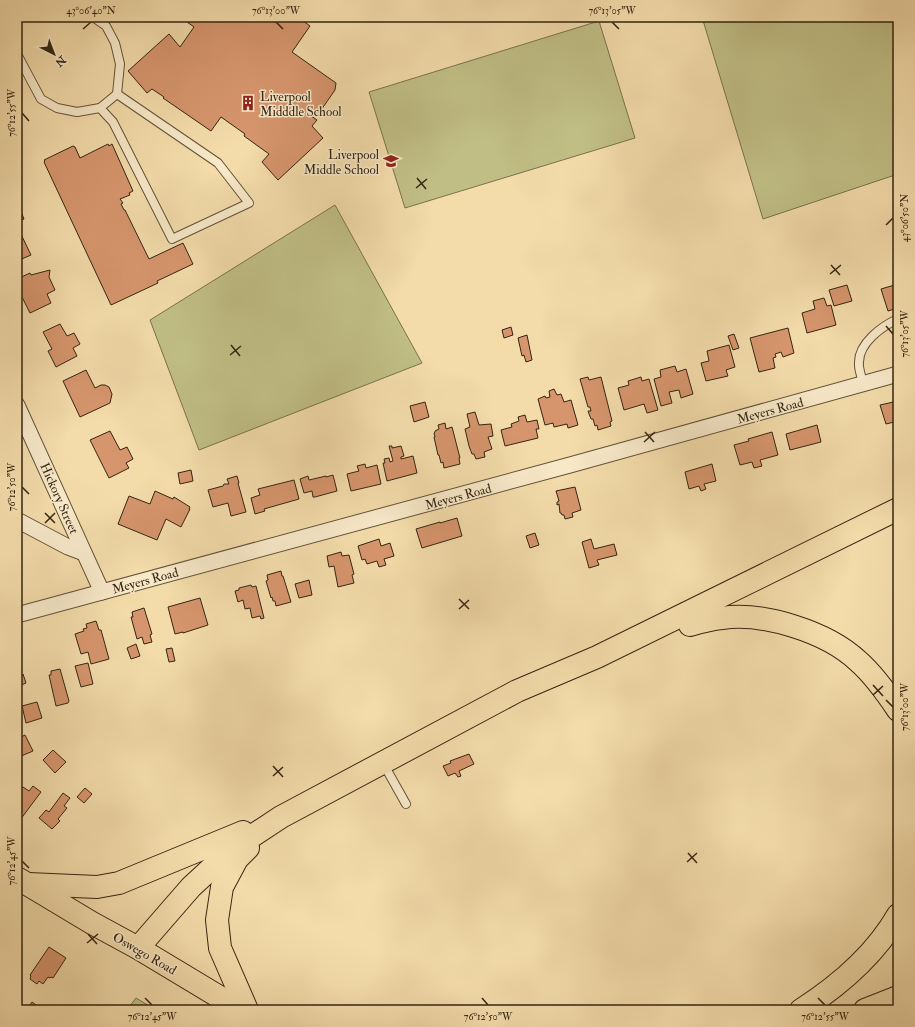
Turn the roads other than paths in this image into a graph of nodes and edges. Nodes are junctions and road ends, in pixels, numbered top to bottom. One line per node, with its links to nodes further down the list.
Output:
1 (93, 17): 3 (lane)
2 (17, 54): 4 (lane)
3 (117, 94): 4 (lane); 4 (lane)
4 (100, 108)
5 (898, 319): 7 (lane)
6 (898, 374): 7 (street, Meyers Road)
7 (863, 384): 13 (street, Meyers Road)
8 (17, 405): 12 (street, Hickory Street)
9 (898, 509): 17 (main road)
10 (17, 520): 12 (street)
11 (898, 522): 15 (main road)
12 (84, 553): 13 (street, Hickory Street)
13 (102, 592): 14 (street, Meyers Road)
14 (17, 615)
15 (690, 625): 16 (main road); 17 (main road)
16 (898, 710)
17 (432, 735): 18 (main road)
18 (382, 762): 19 (lane); 20 (main road)
19 (406, 804)
20 (281, 817): 21 (main road); 23 (main road); 26 (main road)
21 (22, 881): 23 (main road, Oswego Road)
22 (898, 915): 27 (main road)
23 (138, 948): 25 (main road, Oswego Road)
24 (898, 997): 28 (main road)
25 (241, 1010)
26 (247, 1010)
27 (801, 1010)
28 (865, 1010)

